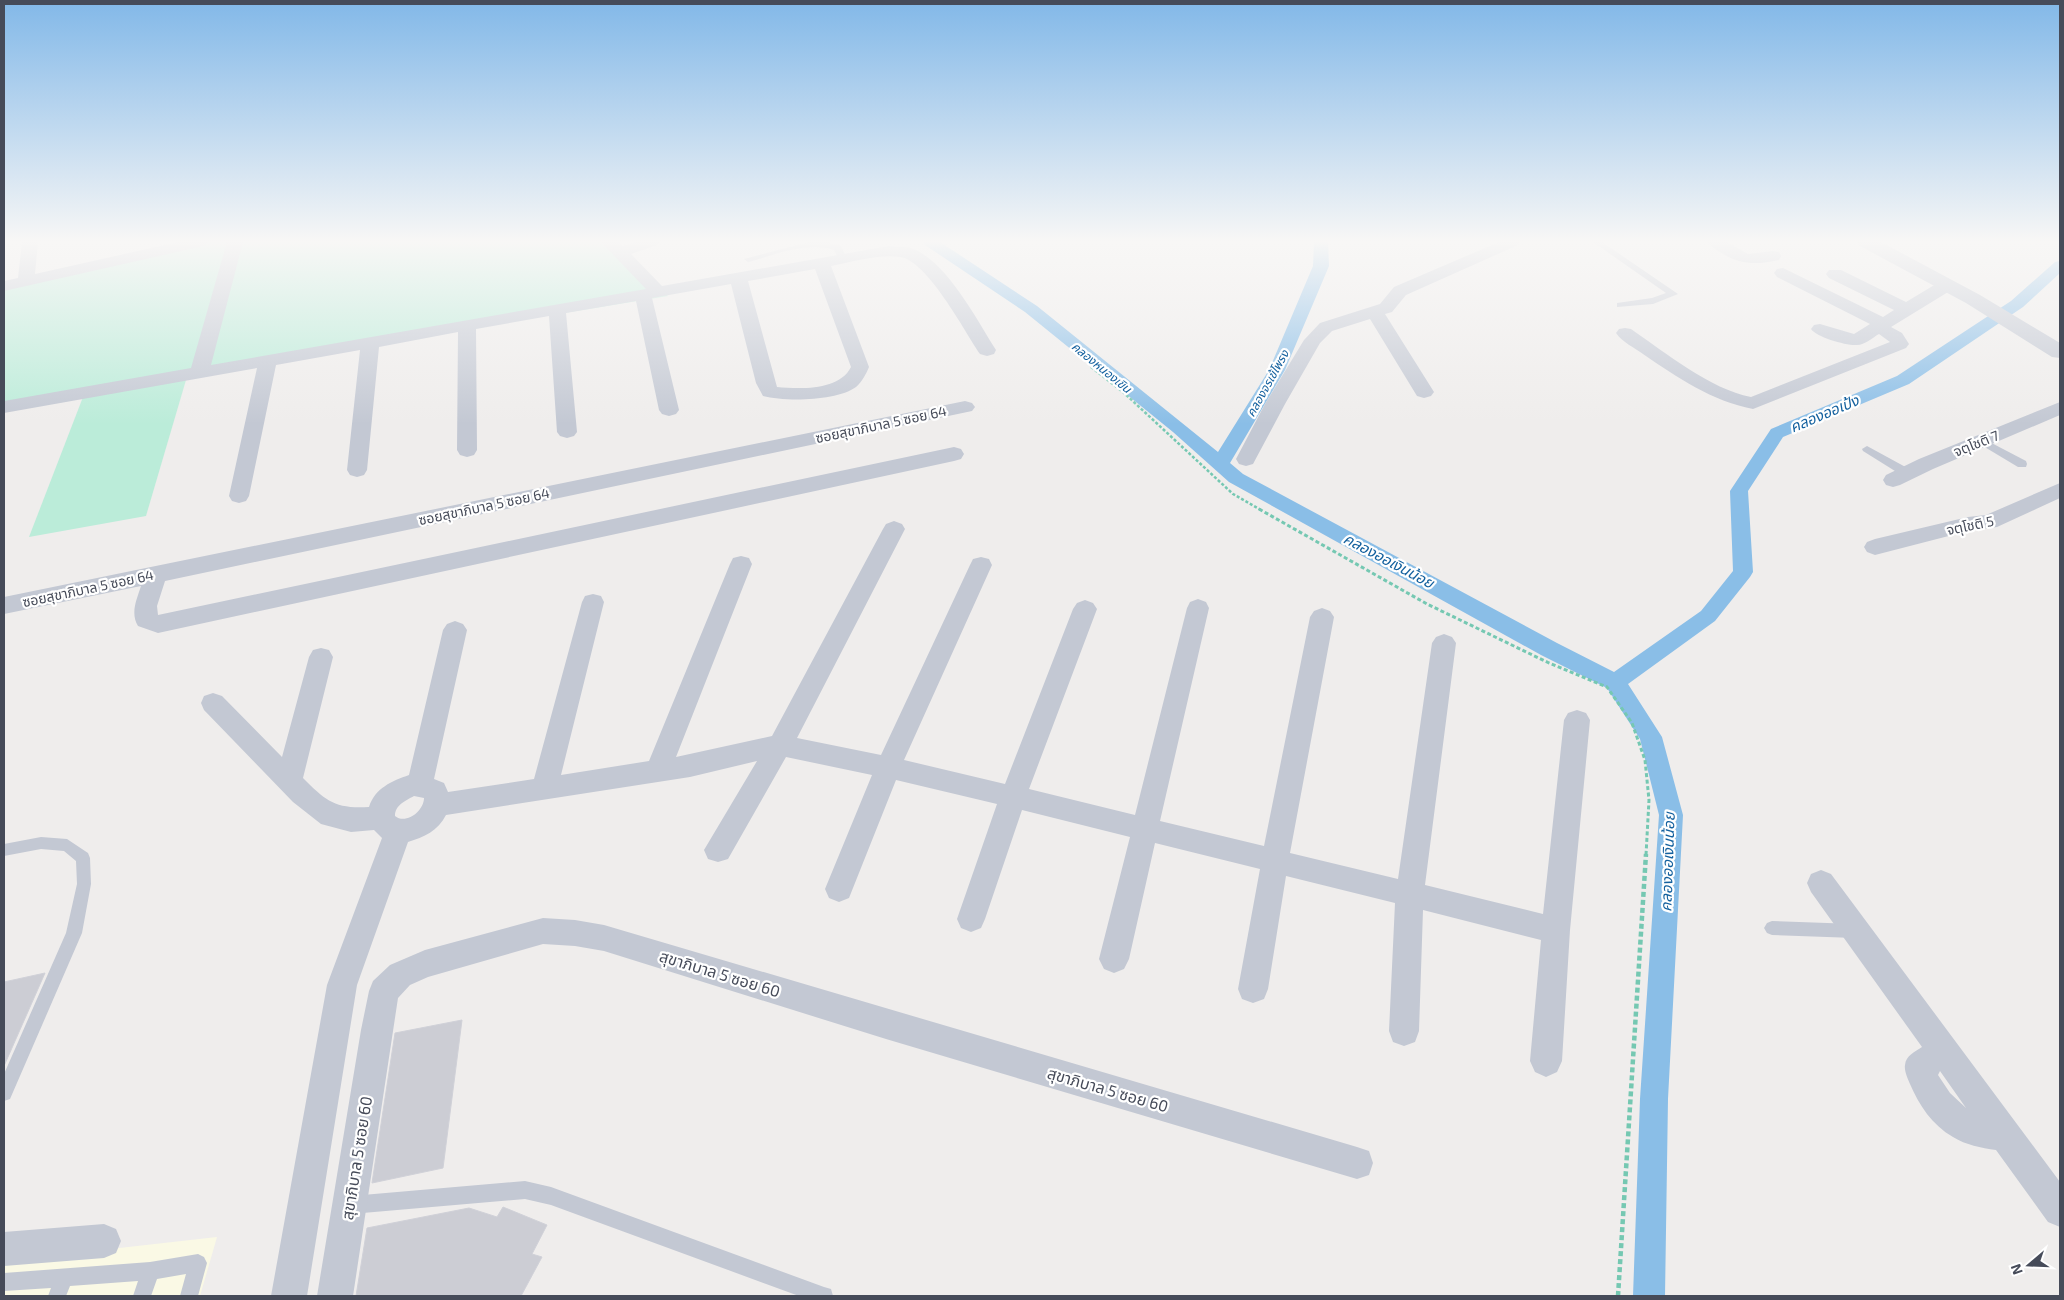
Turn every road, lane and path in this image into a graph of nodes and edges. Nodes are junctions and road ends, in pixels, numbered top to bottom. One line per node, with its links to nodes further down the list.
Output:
1 (219, 303): 26 (street)
2 (597, 303): 14 (street)
3 (652, 303): 31 (street)
4 (745, 303): 5 (street)
5 (836, 303)
6 (955, 303): 22 (street)
7 (1391, 303): 16 (street)
8 (1639, 303): 13 (lane)
9 (1838, 303): 18 (street)
10 (1893, 303): 15 (street)
11 (1919, 303): 15 (street)
12 (1979, 303): 23 (street)
13 (1620, 305)
14 (557, 309): 17 (street); 32 (street)
15 (1908, 310): 18 (street)
16 (1375, 312): 27 (street); 37 (street)
17 (467, 325): 21 (street); 35 (street)
18 (1881, 326): 19 (street); 20 (street)
19 (1820, 328)
20 (1625, 333)
21 (370, 342): 24 (street); 39 (street)
22 (987, 350)
23 (2060, 352)
24 (268, 360): 26 (street); 42 (street)
25 (1091, 367): 97 (path)
26 (200, 371): 28 (street)
27 (1424, 392)
28 (4, 407)
29 (965, 407): 47 (street, ซอยสุขาภิบาล 5 ซอย 64)
30 (2060, 408): 33 (street, จตุโชติ 7)
31 (669, 410)
32 (567, 432)
33 (1982, 441): 38 (lane); 40 (street, จตุโชติ 7)
34 (1867, 449): 40 (lane)
35 (467, 450)
36 (954, 454): 47 (street)
37 (1246, 459)
38 (2022, 464)
39 (357, 470)
40 (1900, 476)
41 (2060, 490): 44 (street, จตุโชติ 5)
42 (239, 496)
43 (894, 529): 58 (street)
44 (1875, 547)
45 (741, 564): 60 (street)
46 (981, 565): 59 (street)
47 (156, 574): 49 (street, ซอยสุขาภิบาล 5 ซอย 64)
48 (593, 602): 63 (street)
49 (4, 606)
50 (1198, 608): 67 (street)
51 (1085, 609): 64 (street)
52 (1322, 617): 70 (street)
53 (456, 630): 62 (street)
54 (1444, 643): 73 (street)
55 (321, 657): 61 (street)
56 (213, 703): 61 (street)
57 (1577, 720): 76 (street)
58 (780, 745): 59 (street); 60 (street); 69 (street)
59 (888, 767): 64 (street); 72 (street)
60 (658, 771): 63 (street)
61 (289, 781): 66 (street)
62 (420, 785): 65 (street); 66 (street)
63 (544, 789): 65 (street)
64 (1013, 797): 67 (street); 74 (street)
65 (437, 805): 66 (street)
66 (389, 824): 94 (street)
67 (1144, 828): 70 (street); 78 (street)
68 (4, 850): 82 (lane)
69 (718, 850)
70 (1275, 861): 73 (street); 79 (street)
71 (1821, 883): 77 (street)
72 (839, 889)
73 (1410, 894): 76 (street); 80 (street)
74 (971, 919)
75 (1772, 928): 77 (lane)
76 (1556, 930): 81 (street)
77 (1858, 931): 85 (street)
78 (1114, 959)
79 (1253, 989)
80 (1404, 1031)
81 (1546, 1061)
82 (4, 1093)
83 (1357, 1163): 84 (street, สุขาภิบาล 5 ซอย 60)
84 (348, 1206): 95 (street, สุขาภิบาล 5 ซอย 60); 96 (lane)
85 (2060, 1210)
86 (104, 1241): 87 (street)
87 (4, 1249)
88 (150, 1270): 89 (lane); 92 (lane); 93 (lane)
89 (65, 1277): 90 (lane); 91 (lane)
90 (4, 1282)
91 (57, 1296)
92 (142, 1296)
93 (189, 1296)
94 (289, 1296)
95 (336, 1296)
96 (824, 1296)
97 (1618, 1296)

